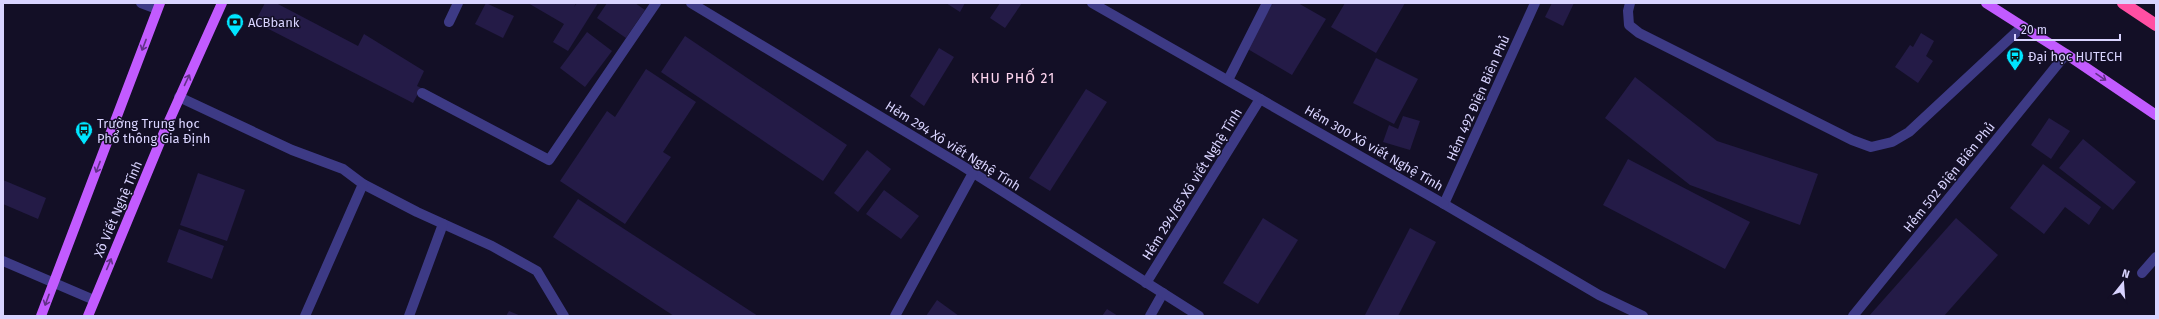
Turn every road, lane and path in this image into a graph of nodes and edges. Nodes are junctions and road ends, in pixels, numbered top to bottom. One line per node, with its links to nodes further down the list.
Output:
1 (141, 3): 12 (street)
2 (222, 3): 19 (main road, Xô Viết Nghệ Tĩnh, one-way to 2)
3 (458, 3): 13 (street)
4 (656, 3): 18 (street)
5 (691, 3): 22 (street, Hẻm 294 Xô viết Nghệ Tĩnh)
6 (1092, 3): 17 (street, Hẻm 300 Xô viết Nghệ Tĩnh)
7 (1267, 3): 17 (street)
8 (1535, 3): 24 (street, Hẻm 492 Điện Biên Phủ)
9 (1630, 3): 15 (street)
10 (1986, 3): 15 (main road)
11 (2123, 3): 14 (highway)
12 (159, 6): 29 (main road, one-way to 29)
13 (449, 22)
14 (2156, 25)
15 (2023, 26): 16 (main road)
16 (2066, 54): 21 (main road, one-way to 21); 42 (street, Hẻm 502 Điện Biên Phủ)
17 (1228, 80): 20 (street, Hẻm 300 Xô viết Nghệ Tĩnh)
18 (422, 93)
19 (179, 97): 23 (street); 32 (main road, Xô Viết Nghệ Tĩnh, one-way to 19)
20 (1260, 99): 24 (street, Hẻm 300 Xô viết Nghệ Tĩnh); 30 (street, Hẻm 294/65 Xô viết Nghệ Tĩnh)
21 (2156, 115)
22 (973, 173): 30 (street, Hẻm 294 Xô viết Nghệ Tĩnh); 38 (street)
23 (363, 184): 25 (street); 35 (street)
24 (1444, 204): 41 (street, Hẻm 300 Xô viết Nghệ Tĩnh)
25 (443, 224): 36 (street); 37 (street)
26 (2156, 257): 28 (street)
27 (3, 261): 29 (street)
28 (2142, 273)
29 (54, 283): 32 (street); 33 (main road, one-way to 33)
30 (1146, 283): 31 (street, Hẻm 294 Xô viết Nghệ Tĩnh)
31 (1163, 293): 39 (street); 40 (street, Hẻm 294 Xô viết Nghệ Tĩnh)
32 (94, 300): 34 (main road, Xô Viết Nghệ Tĩnh)
33 (42, 316)
34 (88, 316)
35 (305, 316)
36 (409, 316)
37 (564, 316)
38 (895, 316)
39 (1150, 316)
40 (1199, 316)
41 (1643, 316)
42 (1853, 316)

